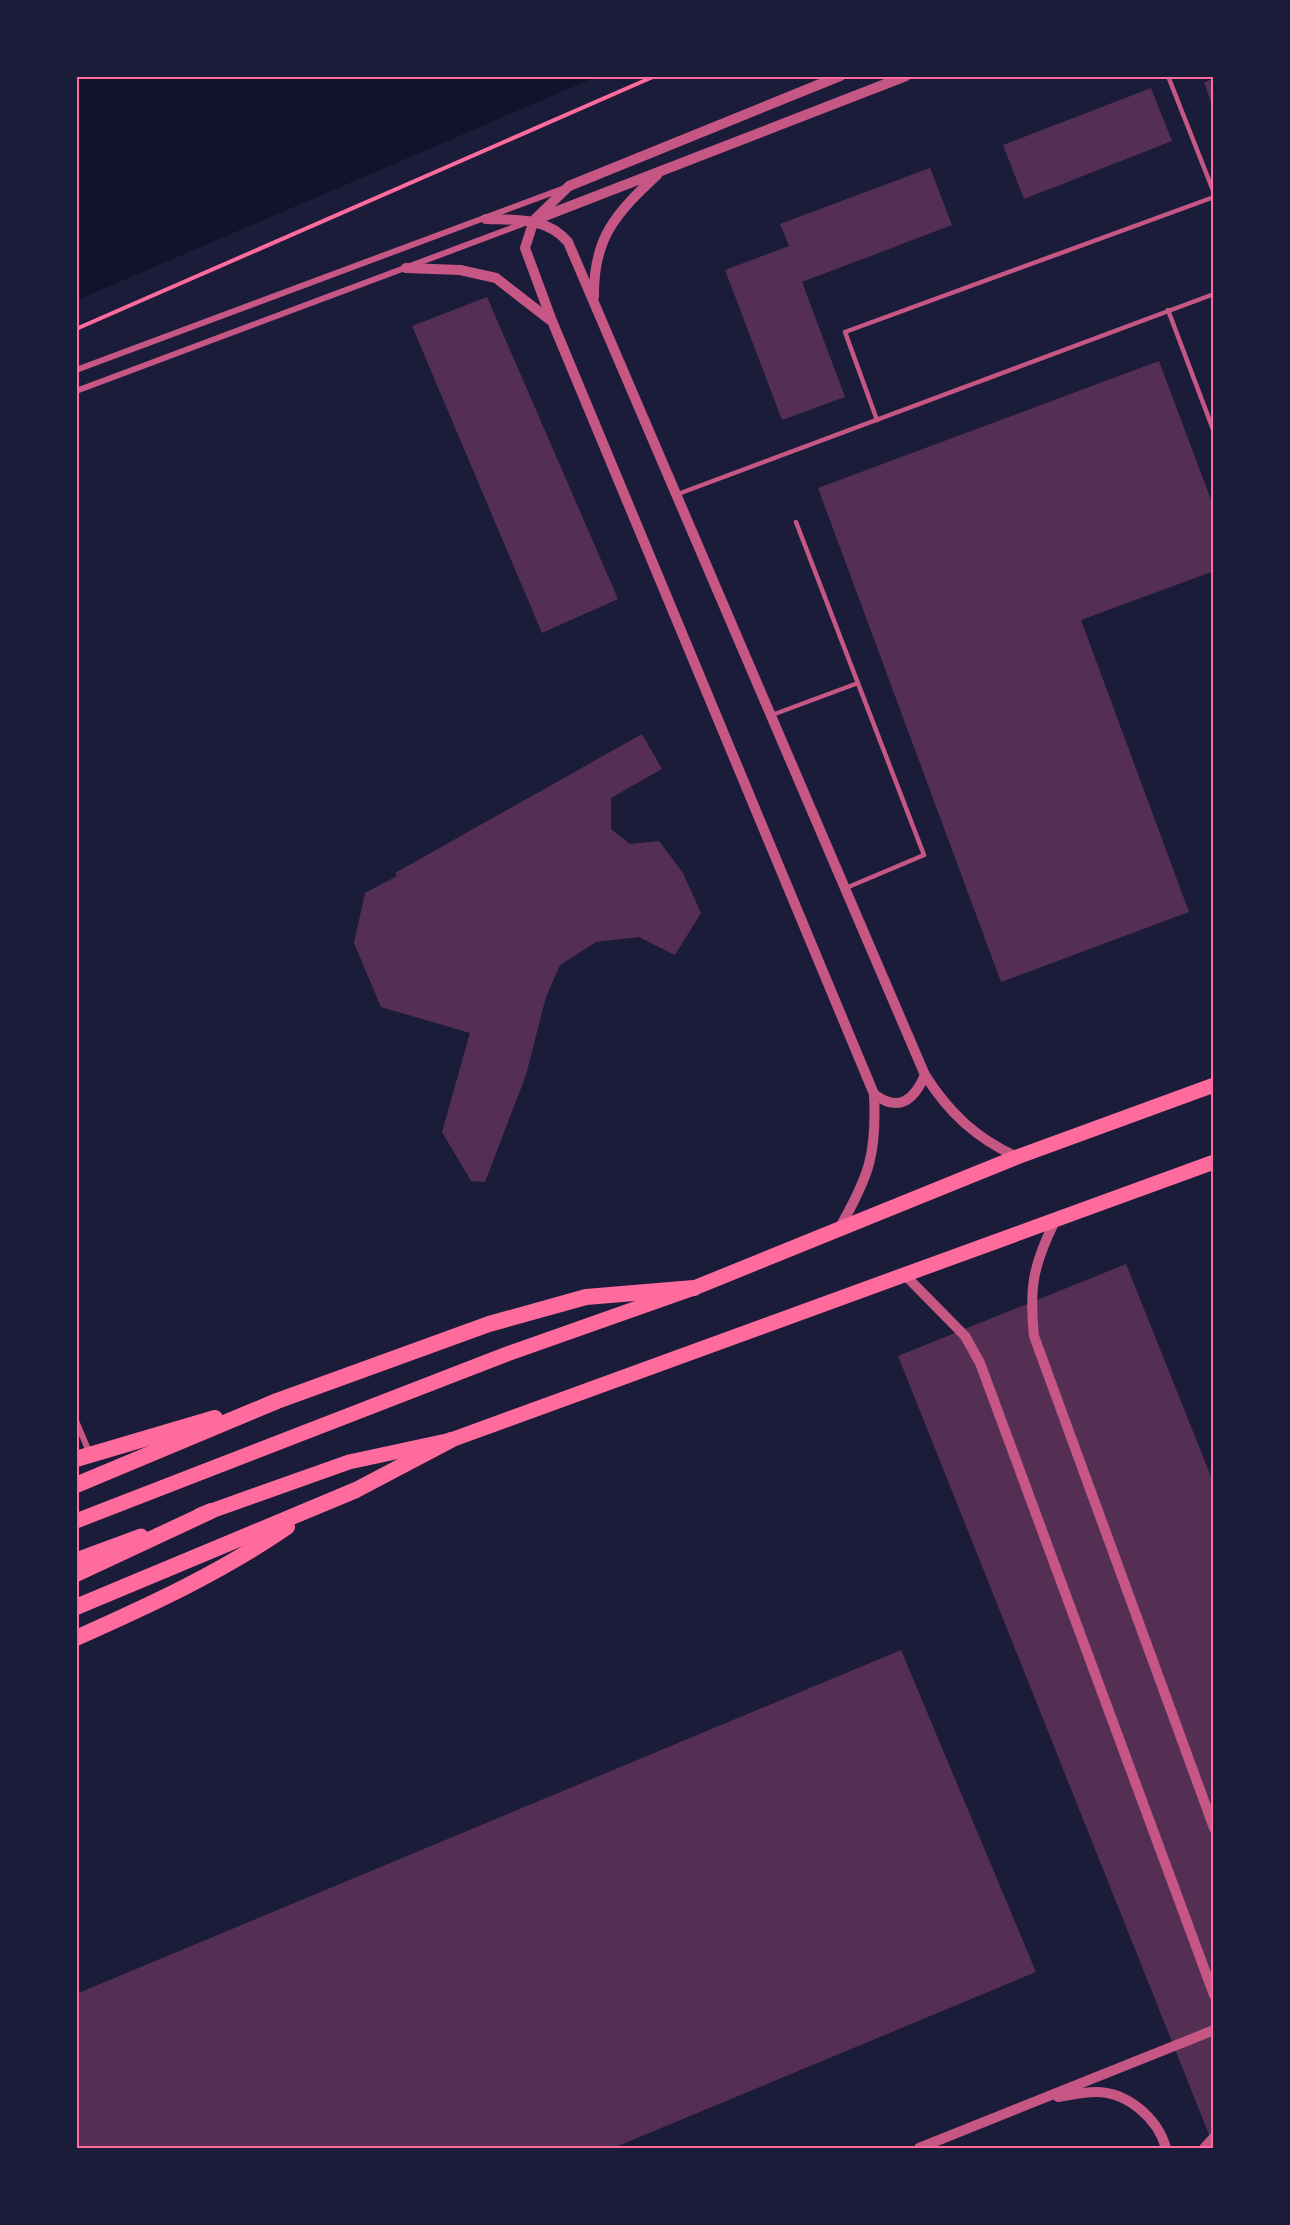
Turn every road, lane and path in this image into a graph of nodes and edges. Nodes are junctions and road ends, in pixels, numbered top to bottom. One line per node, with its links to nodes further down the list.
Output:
1 (655, 76): 15 (path)
2 (840, 76): 6 (street)
3 (906, 76): 5 (street)
4 (1168, 76): 7 (lane)
5 (662, 171): 9 (street); 12 (street)
6 (569, 186): 8 (street); 9 (street)
7 (1214, 195): 18 (lane)
8 (486, 219): 9 (street); 16 (street)
9 (534, 220): 10 (street); 12 (street); 14 (street)
10 (406, 268): 14 (street); 17 (street)
11 (1214, 294): 13 (lane)
12 (594, 303): 20 (street)
13 (1168, 310): 18 (lane); 19 (lane)
14 (552, 321): 27 (street)
15 (76, 329)
16 (76, 370)
17 (76, 391)
18 (877, 420): 20 (lane)
19 (1214, 432)
20 (678, 494): 23 (street)
21 (796, 522): 22 (lane)
22 (858, 683): 23 (lane); 24 (lane)
23 (772, 715): 24 (street)
24 (846, 888): 25 (street)
25 (925, 1075): 27 (street); 28 (street)
26 (1214, 1085): 28 (main road)
27 (874, 1094): 31 (street)
28 (1017, 1157): 31 (main road)
29 (1214, 1162): 30 (main road)
30 (1055, 1221): 32 (main road); 46 (street)
31 (840, 1227): 33 (main road)
32 (904, 1274): 36 (main road); 47 (street)
33 (694, 1288): 34 (highway); 41 (main road)
34 (277, 1401): 37 (highway); 38 (highway)
35 (76, 1421): 37 (street)
36 (451, 1440): 39 (highway); 40 (main road)
37 (83, 1457)
38 (76, 1485)
39 (315, 1508): 44 (highway); 45 (highway)
40 (211, 1511): 42 (main road); 43 (highway)
41 (76, 1521)
42 (76, 1560)
43 (76, 1574)
44 (76, 1607)
45 (76, 1638)
46 (1214, 1828)
47 (1214, 1995)
48 (1214, 2030): 49 (street)
49 (1041, 2099): 51 (street); 52 (street)
50 (1214, 2137): 53 (street)
51 (919, 2148)
52 (1166, 2148)
53 (1204, 2148)

